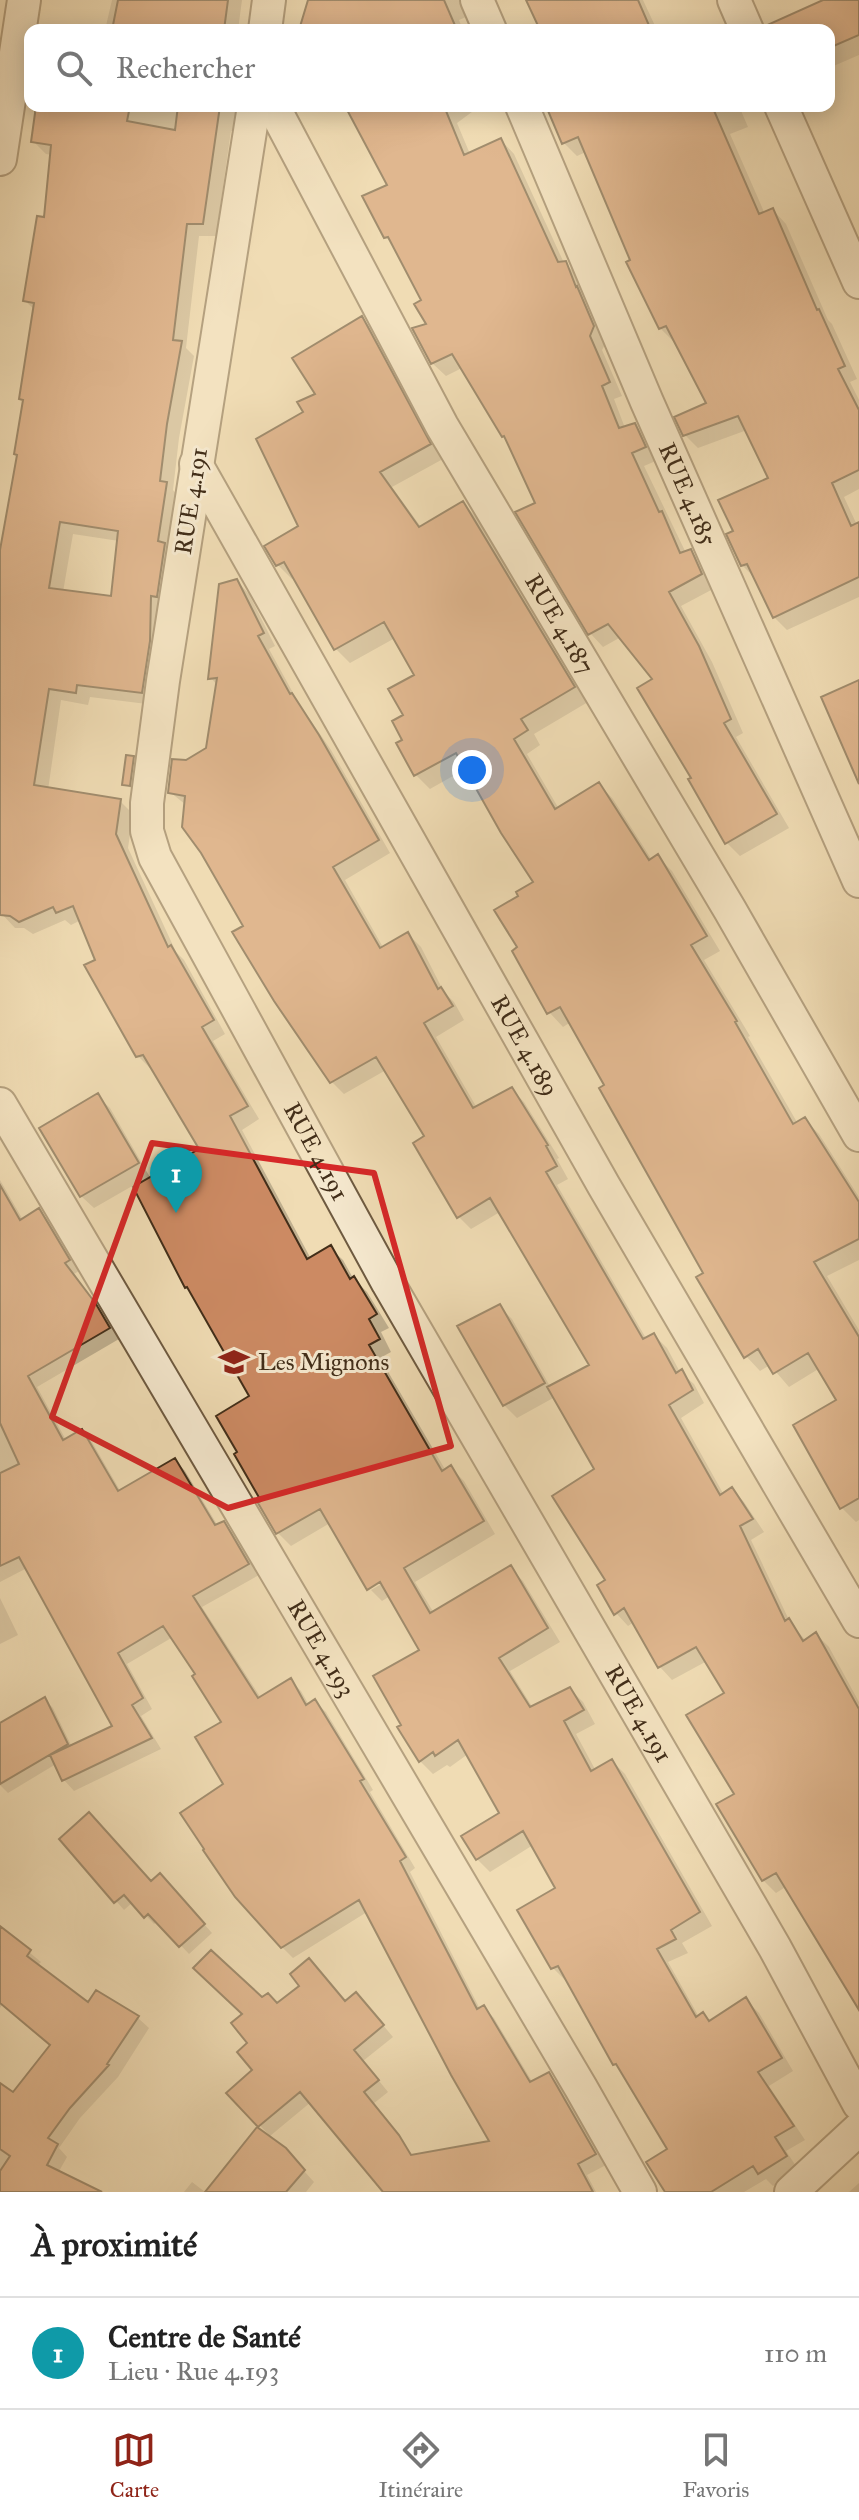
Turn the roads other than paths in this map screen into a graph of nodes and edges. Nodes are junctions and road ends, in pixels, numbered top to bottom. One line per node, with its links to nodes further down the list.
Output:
1 (24, 0): 12 (street)
2 (269, 0): 5 (street)
3 (477, 0): 6 (street)
4 (734, 0): 7 (street)
5 (266, 24)
6 (487, 24)
7 (744, 24)
8 (253, 112): 14 (street, RUE 4.191)
9 (276, 112): 17 (street, RUE 4.187)
10 (525, 112): 15 (street, RUE 4.185)
11 (784, 112): 13 (street)
12 (0, 159)
13 (859, 282)
14 (196, 464): 18 (street, RUE 4.189); 19 (street, RUE 4.191)
15 (859, 881)
16 (0, 1104): 21 (street, RUE 4.193)
17 (859, 1135)
18 (859, 1621)
19 (859, 2104)
20 (859, 2129): 22 (street)
21 (640, 2192)
22 (791, 2192)

